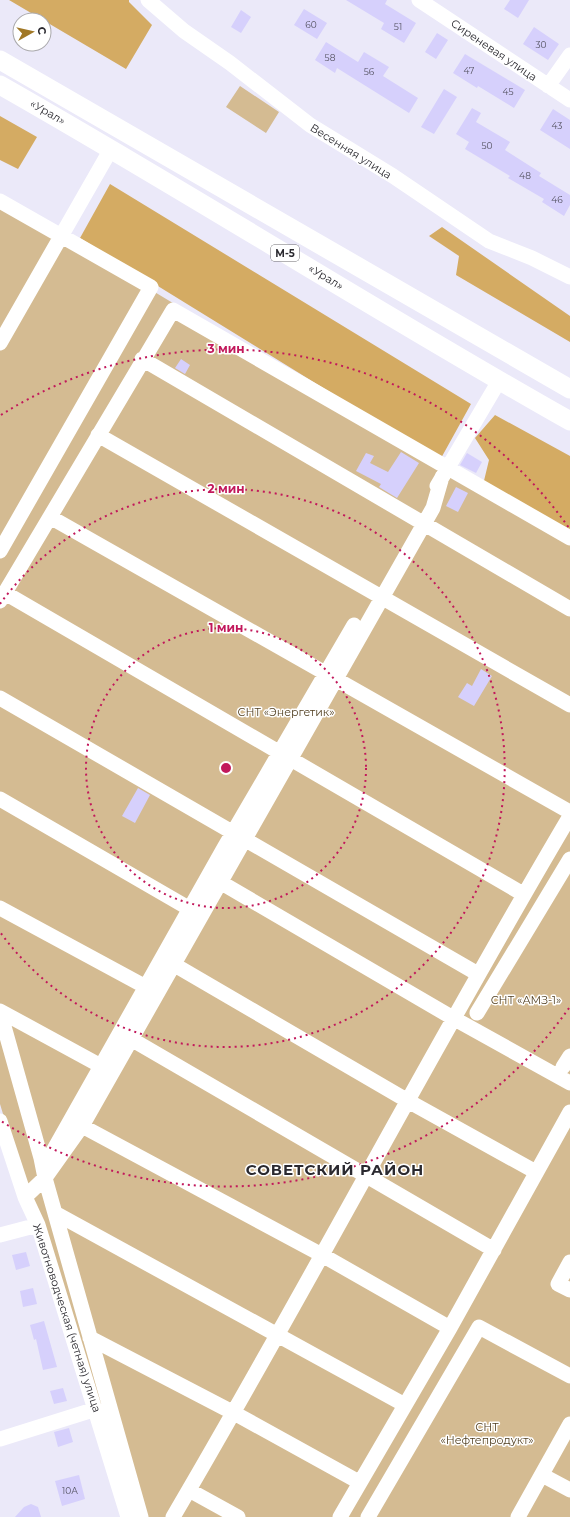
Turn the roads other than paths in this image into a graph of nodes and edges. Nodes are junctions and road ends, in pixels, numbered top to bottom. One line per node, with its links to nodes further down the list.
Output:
1 (148, 0): 11 (street, Весенняя улица)
2 (419, 0): 6 (street, Сиреневая улица)
3 (570, 55): 6 (street)
4 (0, 60): 15 (main road, «Урал» / М-5)
5 (0, 85): 8 (main road, «Урал» / М-5)
6 (548, 86): 7 (street, Сиреневая улица)
7 (570, 100)
8 (111, 149): 10 (street); 14 (main road, «Урал» / М-5)
9 (0, 201): 10 (street)
10 (63, 235): 12 (street); 22 (street)
11 (570, 277)
12 (0, 343)
13 (142, 360): 17 (street); 18 (street); 20 (street)
14 (499, 381): 16 (main road, «Урал» / М-5); 18 (street)
15 (570, 389)
16 (570, 421)
17 (98, 435): 19 (street); 23 (street)
18 (445, 472): 20 (street); 21 (street)
19 (50, 516): 24 (street); 26 (street)
20 (420, 522): 23 (street); 25 (street)
21 (570, 538)
22 (0, 551)
23 (378, 595): 26 (street); 28 (street)
24 (2, 597): 29 (street)
25 (570, 609)
26 (331, 677): 29 (street); 31 (street)
27 (0, 698): 33 (street)
28 (570, 705)
29 (285, 756): 33 (street); 36 (street)
30 (0, 800): 38 (street)
31 (570, 812)
32 (570, 816): 36 (street)
33 (239, 836): 35 (street); 38 (street); 40 (street)
34 (570, 860): 43 (street)
35 (220, 882): 39 (street); 44 (street)
36 (523, 894): 40 (street)
37 (0, 908): 41 (street)
38 (190, 908): 41 (street)
39 (173, 964): 45 (street); 48 (street)
40 (478, 974): 44 (street)
41 (146, 987): 46 (street)
42 (0, 1011): 46 (street); 52 (street)
43 (477, 1013)
44 (453, 1018): 47 (street); 48 (street)
45 (131, 1039): 51 (street); 54 (street)
46 (101, 1066): 52 (street)
47 (570, 1083)
48 (408, 1101): 53 (street); 54 (street)
49 (570, 1112): 53 (street)
50 (0, 1121): 56 (street, Животноводческая (четная) улица)
51 (82, 1126): 55 (street); 61 (street)
52 (41, 1158): 55 (street)
53 (536, 1172): 60 (street)
54 (366, 1177): 60 (street); 61 (street)
55 (45, 1178): 56 (street); 57 (street)
56 (26, 1197): 58 (street, Животноводческая (четная) улица)
57 (55, 1213): 65 (street); 66 (street)
58 (38, 1225): 59 (street); 69 (street, Животноводческая (четная) улица)
59 (0, 1235)
60 (494, 1250): 64 (street)
61 (322, 1255): 64 (street); 65 (street)
62 (570, 1262): 63 (street)
63 (570, 1290)
64 (450, 1328): 68 (street)
65 (276, 1335): 68 (street); 70 (street)
66 (90, 1338): 70 (street); 78 (street)
67 (570, 1376): 82 (street)
68 (405, 1405): 74 (street)
69 (96, 1409): 72 (street); 77 (street, Животноводческая (четная) улица)
70 (234, 1413): 74 (street); 75 (street)
71 (570, 1424): 73 (street)
72 (0, 1439)
73 (542, 1476): 76 (street); 83 (street)
74 (359, 1482): 81 (street)
75 (189, 1490): 79 (street); 80 (street)
76 (570, 1490)
77 (128, 1517)
78 (141, 1517)
79 (173, 1517)
80 (238, 1517)
81 (340, 1517)
82 (368, 1517)
83 (518, 1517)

